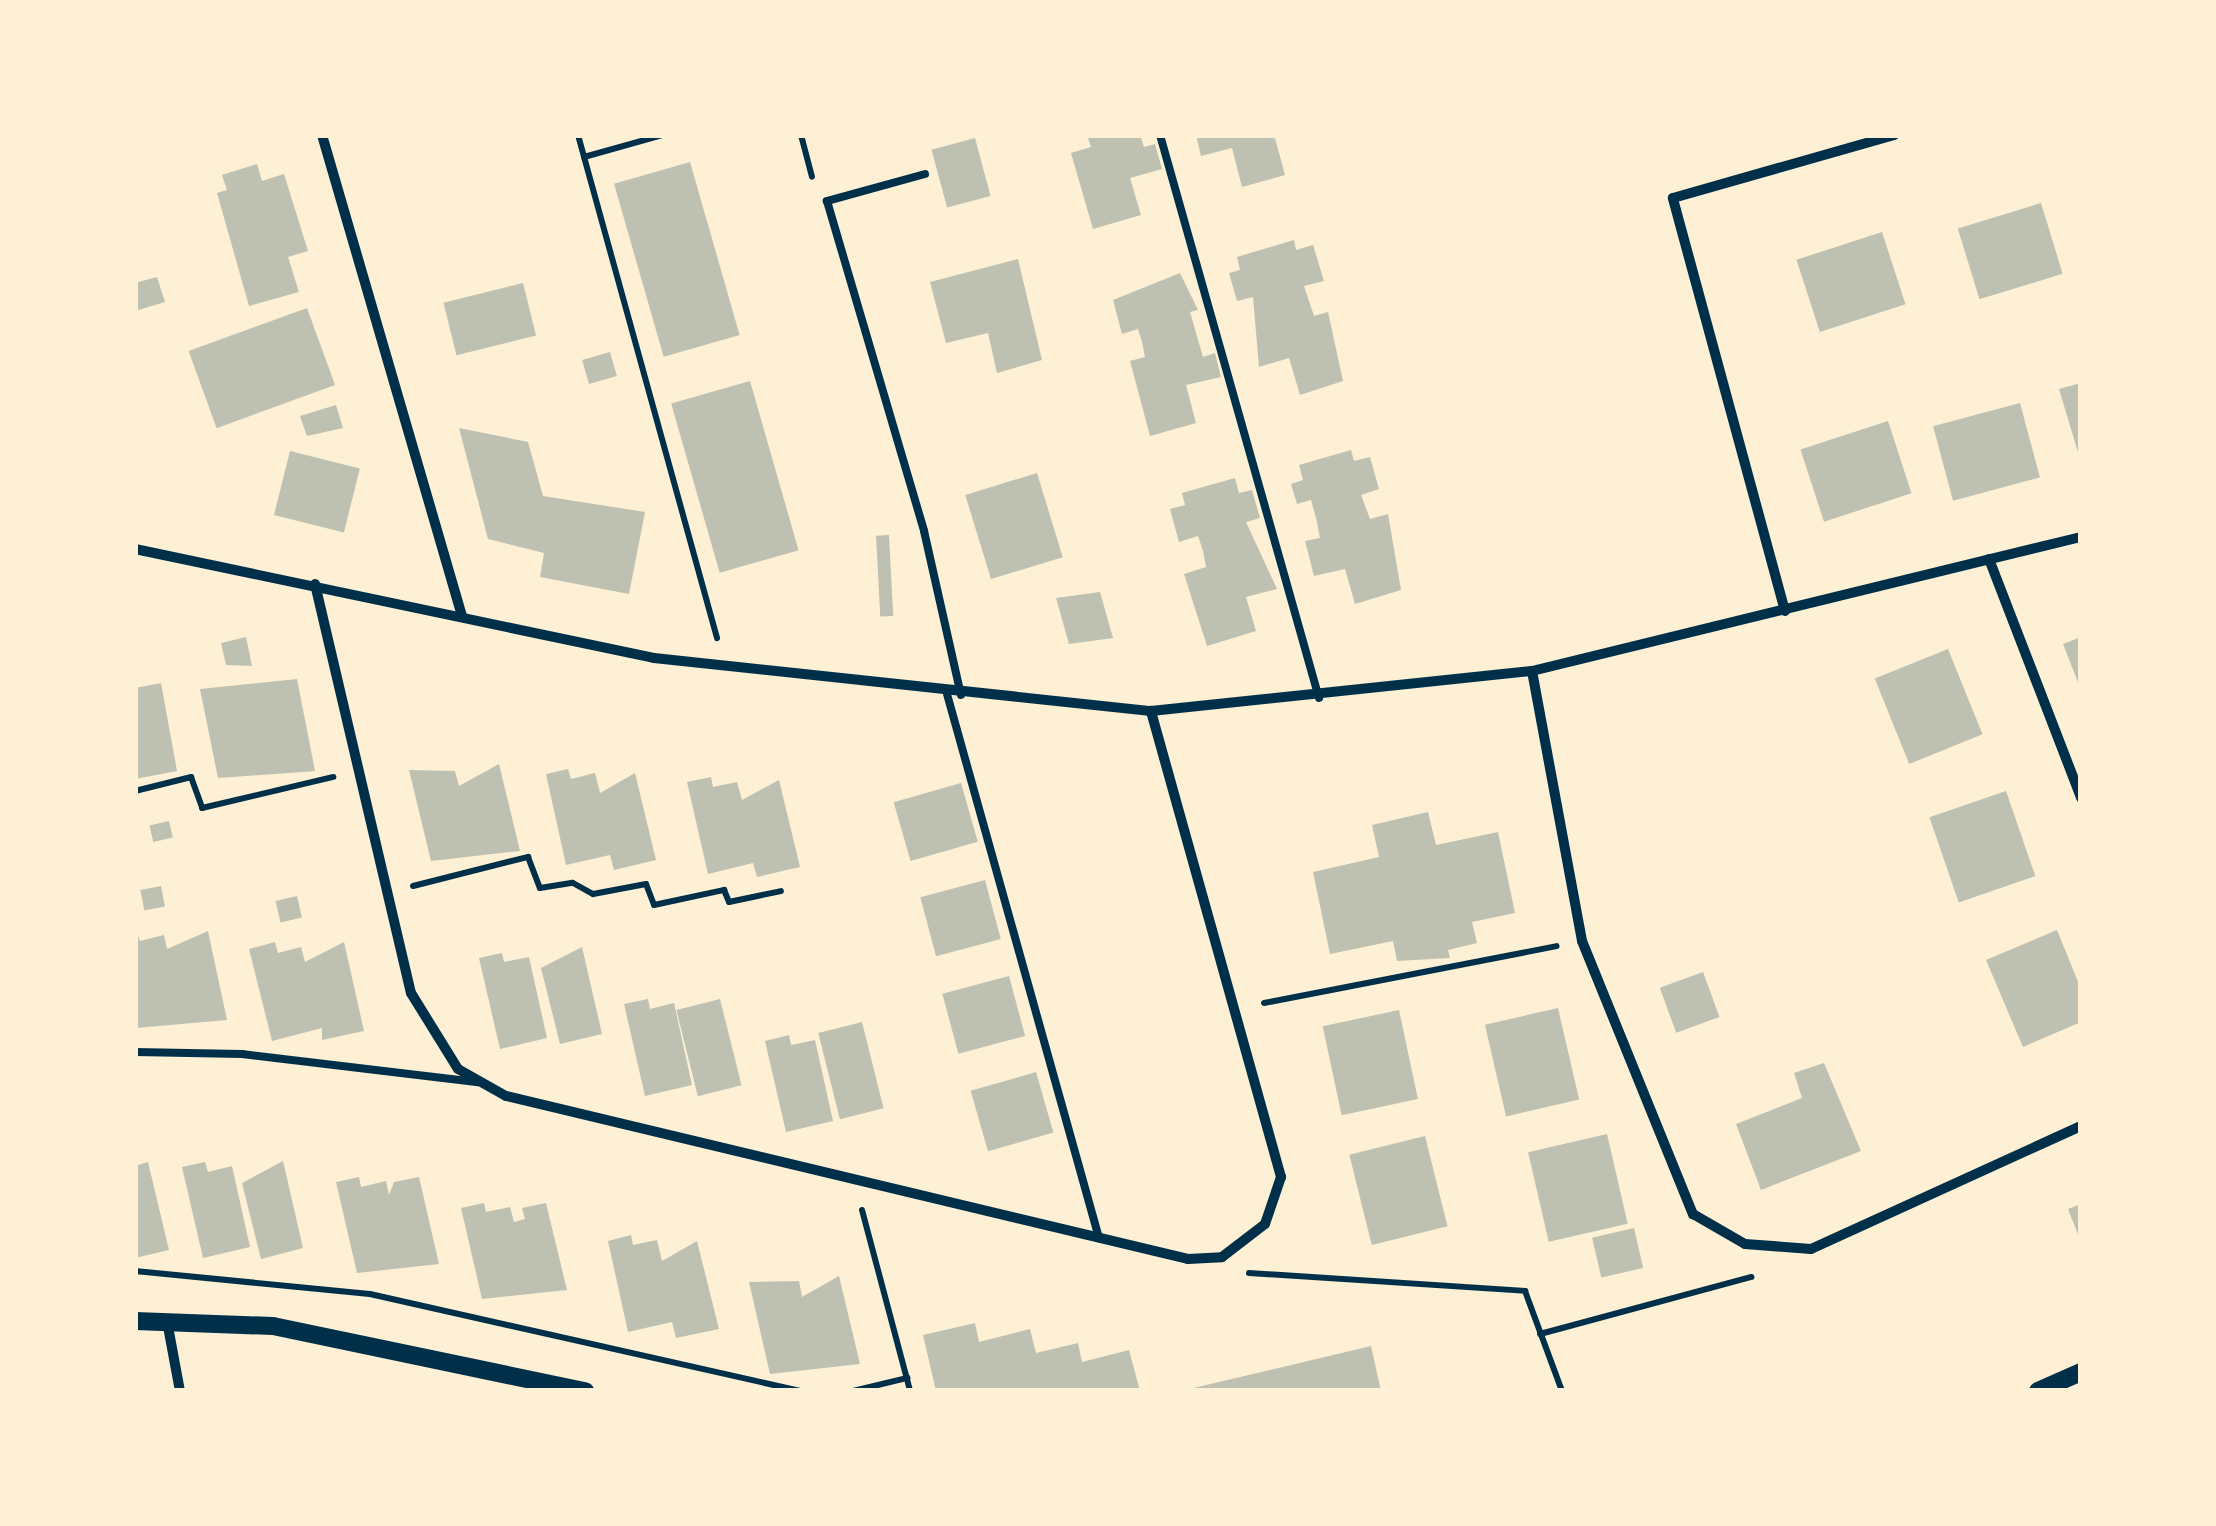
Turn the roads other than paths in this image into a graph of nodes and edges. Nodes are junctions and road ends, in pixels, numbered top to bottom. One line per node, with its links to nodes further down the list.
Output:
1 (322, 135): 10 (street)
2 (1160, 135): 14 (lane)
3 (1894, 135): 9 (street)
4 (925, 174): 13 (lane)
5 (2081, 537): 7 (street)
6 (135, 549): 8 (street)
7 (1989, 559): 9 (street); 16 (street)
8 (314, 584): 10 (street); 18 (street)
9 (1785, 611): 11 (street)
10 (462, 616): 12 (street)
11 (1532, 671): 14 (street); 19 (street)
12 (947, 694): 13 (street); 20 (lane)
13 (961, 695): 15 (street)
14 (1319, 698): 15 (street)
15 (1151, 710): 20 (street)
16 (2081, 798)
17 (135, 1052): 18 (lane)
18 (478, 1082): 20 (street)
19 (2081, 1126)
20 (1098, 1238)
21 (135, 1321): 22 (street)
22 (167, 1322): 23 (street); 25 (street)
23 (506, 1372): 26 (lane); 27 (street)
24 (2081, 1372): 28 (street)
25 (180, 1391)
26 (509, 1391)
27 (584, 1391)
28 (2038, 1391)

